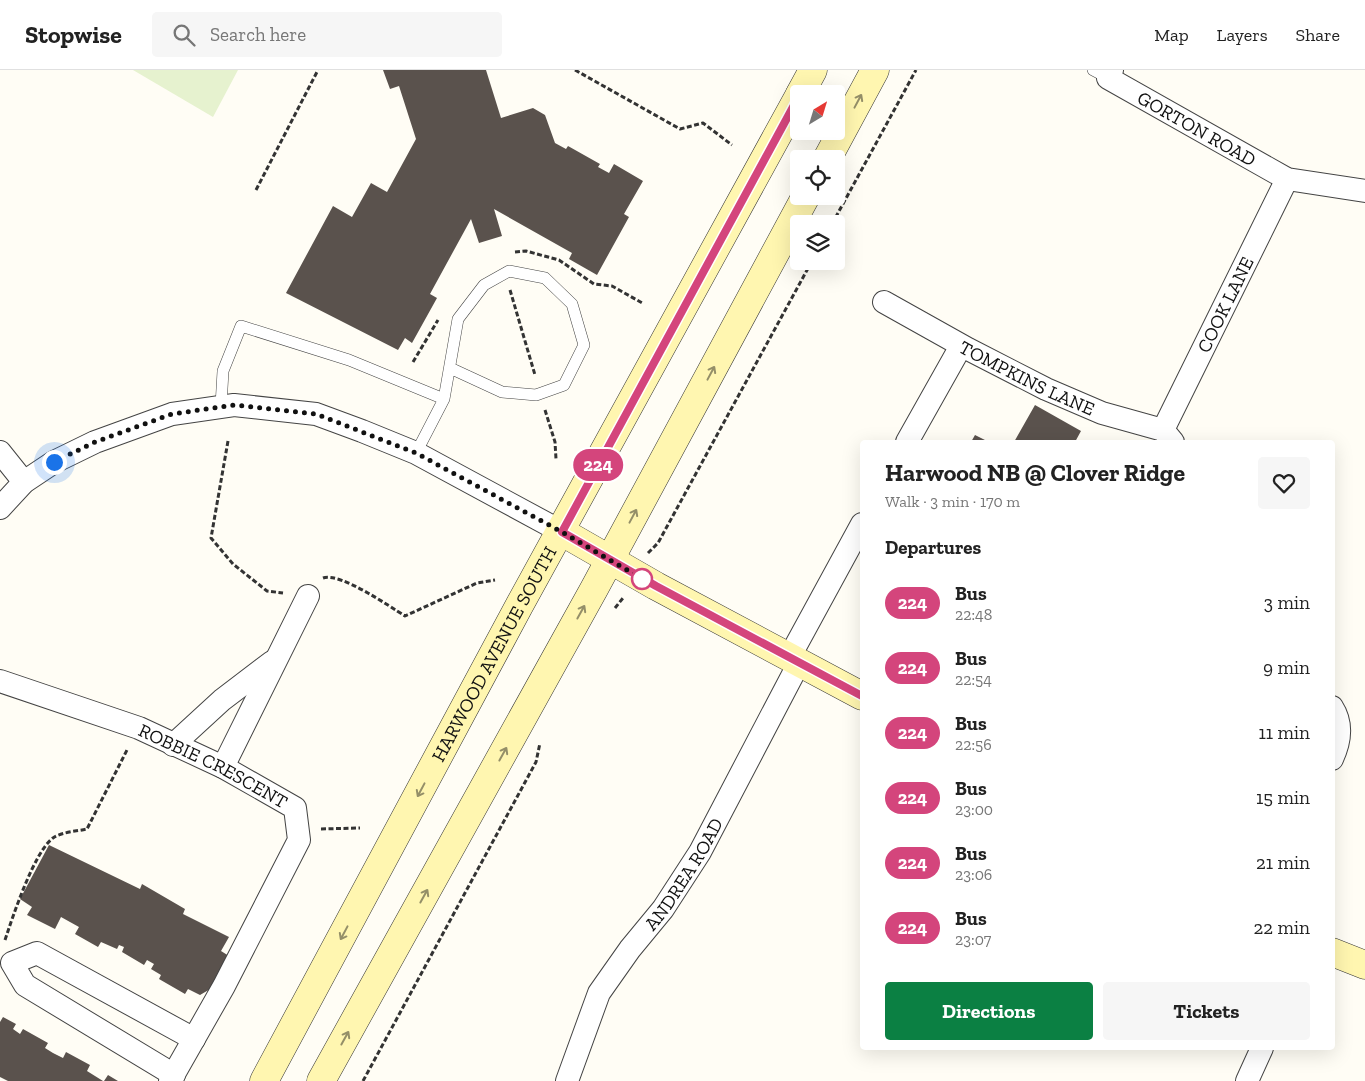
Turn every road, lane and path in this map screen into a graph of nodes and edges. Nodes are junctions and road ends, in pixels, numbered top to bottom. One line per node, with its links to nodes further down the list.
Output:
1 (318, 70): 12 (path)
2 (575, 70): 9 (path)
3 (813, 70): 7 (main road, HARWOOD AVENUE SOUTH)
4 (875, 70): 10 (main road, one-way to 4)
5 (916, 70): 15 (path)
6 (1104, 73): 11 (street, GORTON ROAD)
7 (805, 85)
8 (790, 112): 33 (main road, HARWOOD AVENUE SOUTH)
9 (732, 145)
10 (832, 150)
11 (1287, 179): 13 (street); 24 (street, COOK LANE)
12 (256, 190)
13 (1365, 191)
14 (801, 205): 35 (main road, one-way to 14)
15 (837, 215)
16 (807, 270): 34 (path)
17 (505, 274): 20 (lane); 21 (path); 21 (lane)
18 (884, 302): 19 (street, TOMPKINS LANE)
19 (961, 346): 24 (street, TOMPKINS LANE); 25 (street)
20 (450, 368): 21 (lane); 22 (lane)
21 (541, 394): 29 (path)
22 (444, 399): 23 (lane); 28 (lane)
23 (221, 406): 28 (street); 30 (street)
24 (1168, 436)
25 (908, 440)
26 (228, 441): 37 (path)
27 (0, 452): 30 (street)
28 (416, 453): 33 (street)
29 (556, 459)
30 (24, 482): 31 (street)
31 (0, 508)
32 (860, 528): 41 (street, ANDREA ROAD)
33 (562, 532): 35 (main road); 58 (main road, HARWOOD AVENUE SOUTH, one-way to 58)
34 (650, 548)
35 (610, 559): 41 (main road); 59 (main road, one-way to 35)
36 (495, 580): 37 (path)
37 (308, 596): 40 (street)
38 (620, 605): 39 (path)
39 (608, 613)
40 (275, 660): 47 (street); 49 (street)
41 (794, 661): 43 (main road); 61 (street, ANDREA ROAD)
42 (0, 681): 45 (street, ROBBIE CRESCENT)
43 (860, 695)
44 (1335, 712): 48 (street)
45 (139, 728): 47 (street, ROBBIE CRESCENT); 53 (path)
46 (543, 733): 60 (path)
47 (173, 744): 49 (street, ROBBIE CRESCENT)
48 (1335, 753)
49 (224, 767): 51 (street, ROBBIE CRESCENT)
50 (360, 828): 51 (path)
51 (297, 829): 55 (street, ROBBIE CRESCENT)
52 (1335, 953): 54 (main road)
53 (12, 963): 55 (street); 57 (street, ROBBIE CRESCENT)
54 (1365, 965)
55 (194, 1039): 57 (street, ROBBIE CRESCENT)
56 (1261, 1050): 62 (street)
57 (172, 1078)
58 (264, 1081)
59 (322, 1081)
60 (363, 1081)
61 (566, 1081)
62 (1247, 1081)

